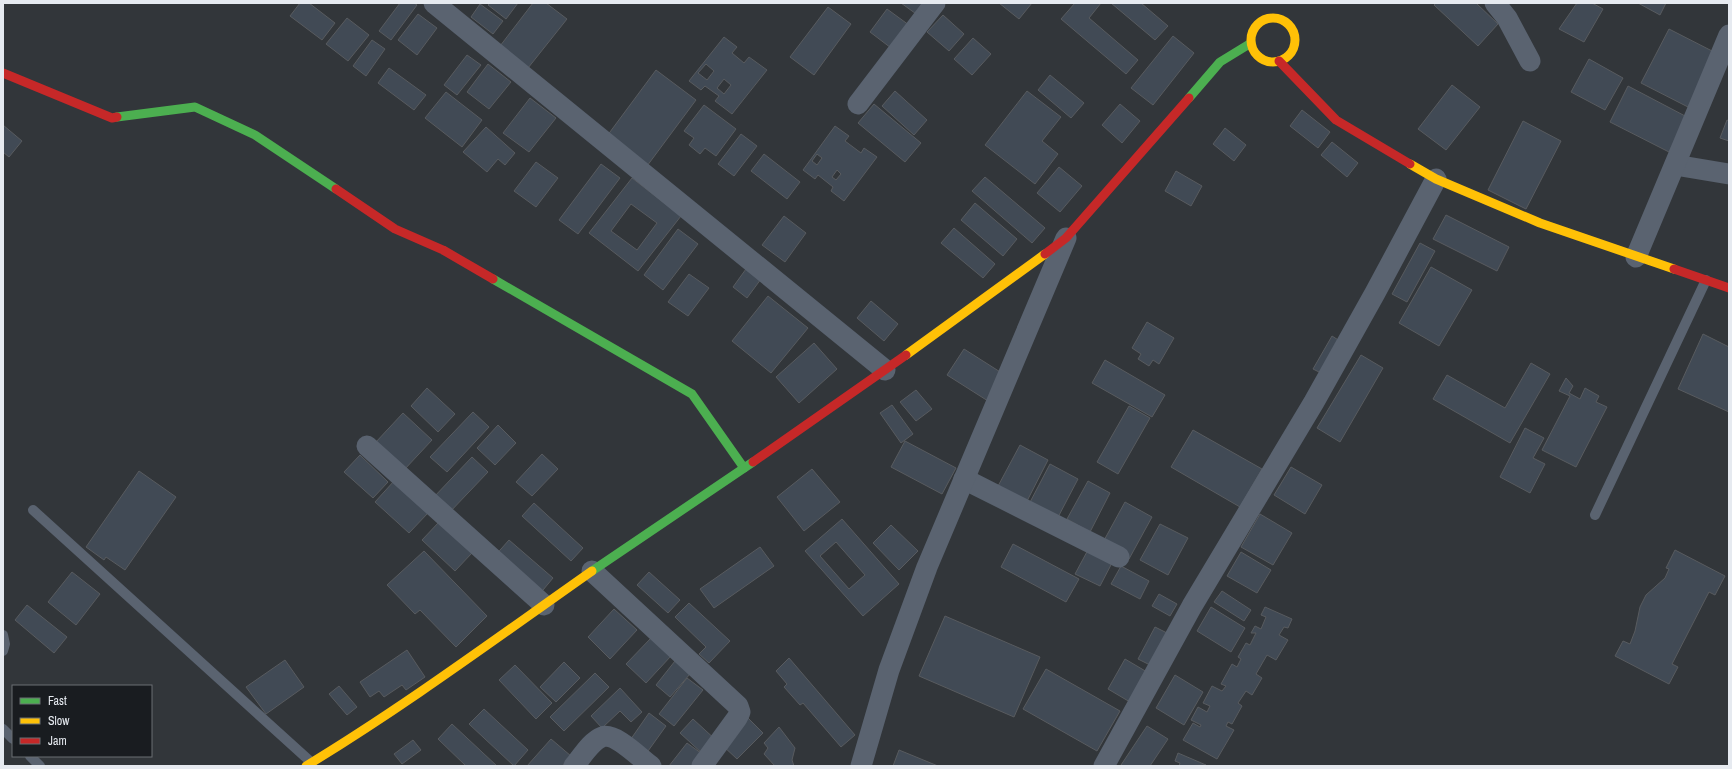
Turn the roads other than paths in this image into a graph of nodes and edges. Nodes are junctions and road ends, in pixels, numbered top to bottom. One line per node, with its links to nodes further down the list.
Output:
1 (434, 3): 19 (street)
2 (935, 3): 11 (street)
3 (1495, 3): 9 (street)
4 (1284, 8): 5 (main road)
5 (1278, 19): 7 (main road); 8 (main road)
6 (1729, 35): 12 (street)
7 (1251, 43): 8 (main road); 15 (main road)
8 (1279, 61): 14 (main road)
9 (1530, 61)
10 (3, 73): 21 (main road)
11 (858, 104)
12 (1675, 165): 13 (street); 16 (street)
13 (1729, 174)
14 (1436, 179): 16 (main road); 39 (street)
15 (1066, 238): 19 (main road); 22 (street)
16 (1636, 257): 17 (main road)
17 (1706, 280): 18 (main road); 24 (lane)
18 (1729, 288)
19 (885, 370): 21 (main road)
20 (367, 446): 27 (street)
21 (744, 468): 26 (main road)
22 (964, 479): 25 (street); 38 (street)
23 (33, 510): 33 (lane)
24 (1595, 515)
25 (1119, 558)
26 (592, 571): 27 (main road); 37 (street)
27 (544, 605): 33 (main road)
28 (3, 635): 29 (lane)
29 (3, 651)
30 (3, 729): 31 (lane)
31 (12, 738)
32 (31, 757): 34 (lane)
33 (309, 764)
34 (40, 766)
35 (574, 766): 36 (street)
36 (651, 766)
37 (702, 766)
38 (861, 766)
39 (1104, 766)

